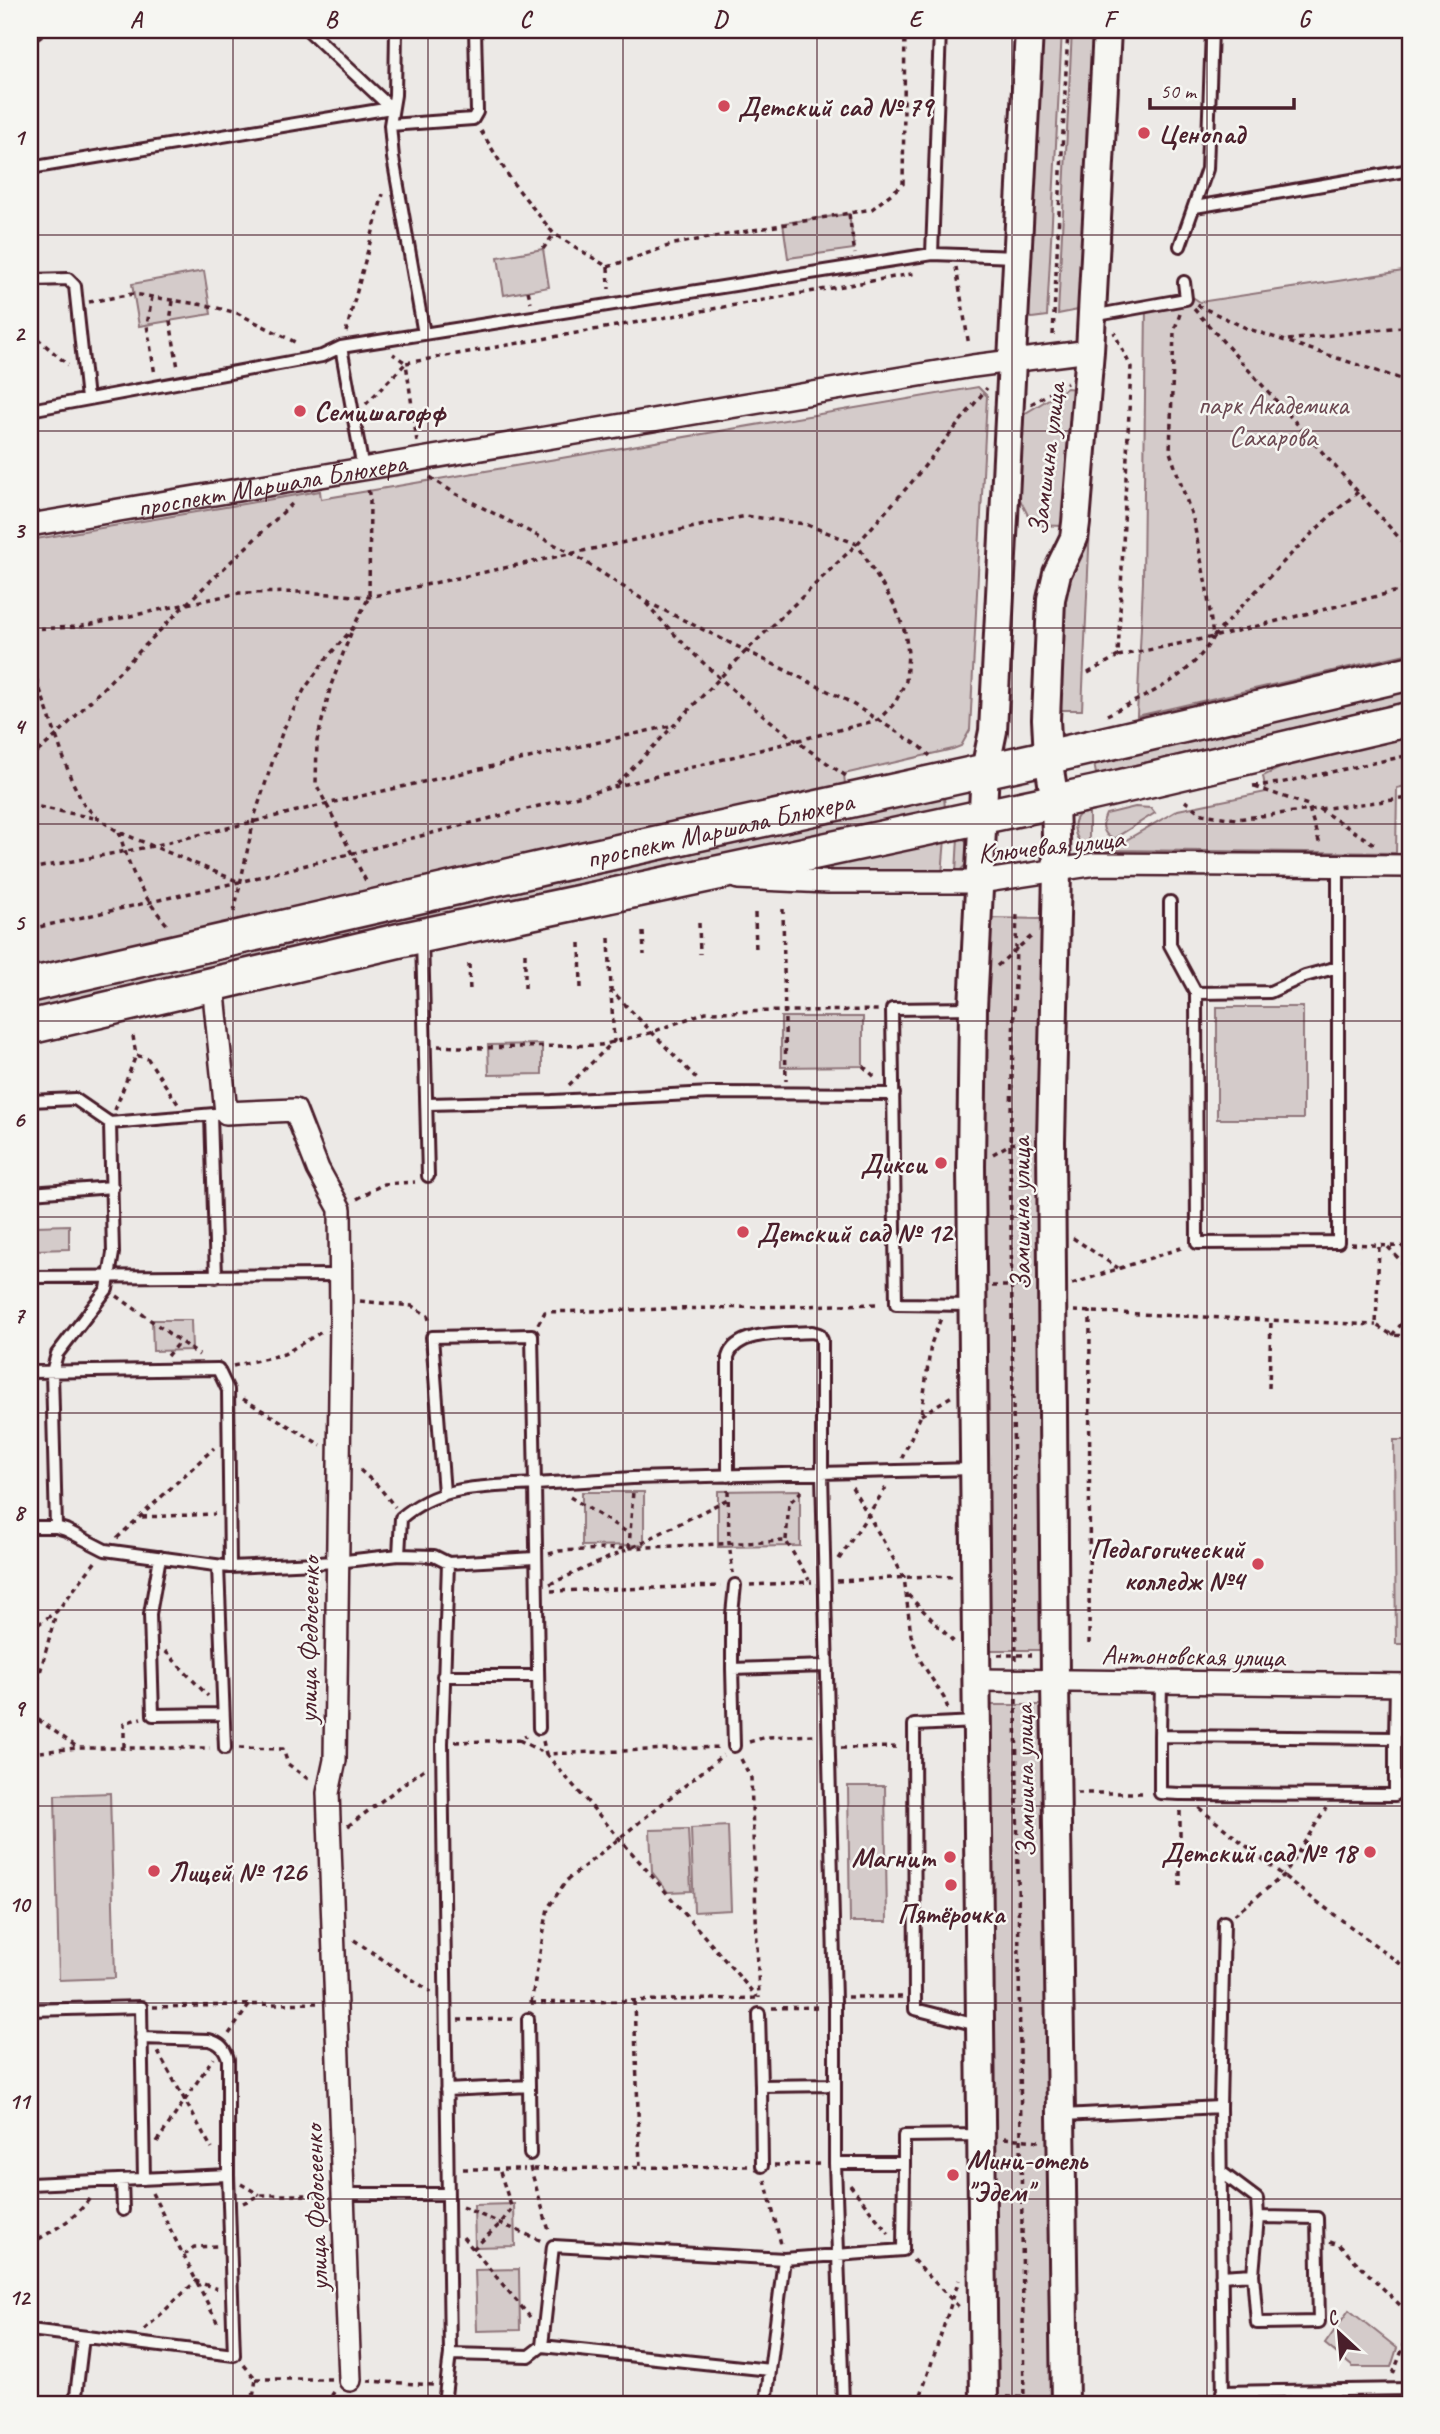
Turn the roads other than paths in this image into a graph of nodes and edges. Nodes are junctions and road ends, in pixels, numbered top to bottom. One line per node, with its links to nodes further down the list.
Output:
1 (308, 30): 8 (lane)
2 (396, 30): 8 (lane)
3 (475, 30): 9 (lane)
4 (940, 30): 14 (lane)
5 (1029, 30): 15 (street, Замшина улица)
6 (1107, 30): 18 (street, Замшина улица)
7 (1212, 30): 12 (lane)
8 (391, 108): 9 (lane); 10 (lane)
9 (390, 125): 19 (lane)
10 (30, 168)
11 (1410, 170): 12 (lane)
12 (1195, 207): 13 (lane)
13 (1180, 246)
14 (932, 254): 15 (lane); 19 (lane)
15 (1017, 257): 22 (street, Замшина улица)
16 (30, 280): 23 (lane)
17 (1184, 282): 18 (lane)
18 (1098, 315): 21 (street, Замшина улица)
19 (424, 334): 20 (lane)
20 (341, 347): 23 (lane); 25 (lane)
21 (1090, 351): 22 (street, проспект Маршала Блюхера); 29 (street, Замшина улица)
22 (1011, 359): 25 (street, проспект Маршала Блюхера); 30 (street, Замшина улица)
23 (87, 399): 24 (lane)
24 (30, 410)
25 (365, 477): 26 (street, проспект Маршала Блюхера)
26 (30, 525)
27 (1410, 673): 29 (main road, проспект Маршала Блюхера)
28 (1410, 719): 31 (main road, проспект Маршала Блюхера)
29 (1048, 757): 30 (main road, проспект Маршала Блюхера); 31 (street, Замшина улица)
30 (985, 770): 32 (street, Замшина улица); 42 (main road, проспект Маршала Блюхера)
31 (1055, 802): 32 (main road, проспект Маршала Блюхера); 35 (street, Замшина улица)
32 (984, 817): 36 (main road, проспект Маршала Блюхера); 37 (street, Замшина улица)
33 (1332, 866): 34 (street, Ключевая улица); 35 (street, Ключевая улица); 40 (lane)
34 (1410, 866)
35 (1057, 870): 37 (street, Ключевая улица); 81 (street, Замшина улица)
36 (697, 876): 37 (street, Ключевая улица); 39 (main road, проспект Маршала Блюхера)
37 (980, 882): 44 (street, Замшина улица)
38 (1170, 902): 43 (lane)
39 (422, 935): 41 (main road, проспект Маршала Блюхера); 48 (lane)
40 (1338, 967): 43 (lane); 43 (lane)
41 (213, 984): 45 (main road, проспект Маршала Блюхера); 49 (street)
42 (30, 985)
43 (1196, 993)
44 (974, 996): 46 (lane); 58 (street, Замшина улица)
45 (30, 1027)
46 (894, 1094): 48 (lane); 58 (lane)
47 (30, 1101): 50 (lane)
48 (428, 1104): 51 (lane)
49 (218, 1114): 50 (lane); 54 (street, улица Федосеенко); 56 (lane)
50 (110, 1123): 52 (lane)
51 (429, 1176)
52 (113, 1187): 53 (lane); 55 (lane)
53 (30, 1193)
54 (341, 1275): 56 (lane); 71 (street, улица Федосеенко)
55 (108, 1276): 56 (lane); 57 (lane); 60 (lane)
56 (216, 1277)
57 (30, 1278)
58 (967, 1298): 61 (street, Замшина улица)
59 (30, 1372): 60 (lane)
60 (52, 1372): 67 (lane); 74 (lane)
61 (974, 1469): 62 (lane); 77 (street, Замшина улица)
62 (822, 1473): 63 (lane); 63 (lane); 76 (lane)
63 (728, 1476): 64 (lane)
64 (535, 1484): 65 (lane); 65 (lane); 70 (lane)
65 (444, 1493): 68 (lane)
66 (30, 1527): 67 (lane)
67 (55, 1527): 69 (lane)
68 (399, 1555): 71 (lane); 72 (lane)
69 (160, 1557): 73 (lane); 84 (lane)
70 (535, 1558): 72 (lane); 80 (lane)
71 (337, 1562): 74 (lane); 113 (street, улица Федосеенко)
72 (448, 1563): 79 (lane)
73 (218, 1566): 74 (lane); 84 (lane)
74 (230, 1567)
75 (735, 1586): 78 (lane)
76 (827, 1666): 78 (lane); 97 (lane)
77 (976, 1667): 81 (street, Антоновская улица); 85 (street, Замшина улица)
78 (732, 1669): 89 (lane)
79 (443, 1676): 80 (lane); 100 (lane)
80 (538, 1676): 86 (lane)
81 (1055, 1681): 82 (street, Антоновская улица); 102 (street, Замшина улица)
82 (1161, 1682): 83 (street, Антоновская улица); 87 (lane)
83 (1403, 1685): 88 (lane)
84 (223, 1714): 90 (lane)
85 (965, 1723): 95 (street, Замшина улица); 95 (lane)
86 (539, 1728)
87 (1160, 1736): 88 (lane); 88 (lane)
88 (1395, 1738)
89 (734, 1746)
90 (225, 1748)
91 (1224, 1922): 101 (lane)
92 (30, 2010): 96 (lane)
93 (760, 2014): 99 (lane)
94 (528, 2019): 98 (lane)
95 (980, 2023): 103 (street, Замшина улица)
96 (145, 2038): 109 (lane); 110 (lane)
97 (834, 2085): 99 (lane); 105 (lane)
98 (529, 2086): 100 (lane); 104 (lane)
99 (761, 2087): 107 (lane)
100 (446, 2090): 114 (lane)
101 (1220, 2108): 102 (lane); 108 (lane)
102 (1060, 2115): 130 (street, Замшина улица)
103 (981, 2136): 106 (lane); 129 (street, Замшина улица)
104 (530, 2154)
105 (835, 2163): 106 (lane); 117 (lane)
106 (904, 2163): 117 (lane)
107 (762, 2166)
108 (1221, 2172): 116 (lane); 120 (lane)
109 (228, 2175): 110 (lane); 122 (lane)
110 (144, 2179): 111 (lane)
111 (122, 2180): 112 (lane); 115 (lane)
112 (30, 2184)
113 (343, 2194): 114 (lane); 126 (street, улица Федосеенко)
114 (448, 2198): 124 (lane)
115 (123, 2210)
116 (1258, 2217): 119 (lane); 119 (lane)
117 (837, 2254): 118 (lane); 134 (lane)
118 (785, 2259): 123 (lane); 125 (lane)
119 (1253, 2274): 120 (lane)
120 (1222, 2276): 128 (lane)
121 (30, 2330): 122 (lane)
122 (83, 2337): 131 (lane)
123 (542, 2346): 124 (lane); 125 (lane)
124 (450, 2354): 132 (lane)
125 (771, 2370): 133 (lane)
126 (350, 2380)
127 (1410, 2389): 128 (lane)
128 (1222, 2398)
129 (980, 2400)
130 (1065, 2401)
131 (75, 2404)
132 (444, 2404)
133 (780, 2404)
134 (843, 2404)

